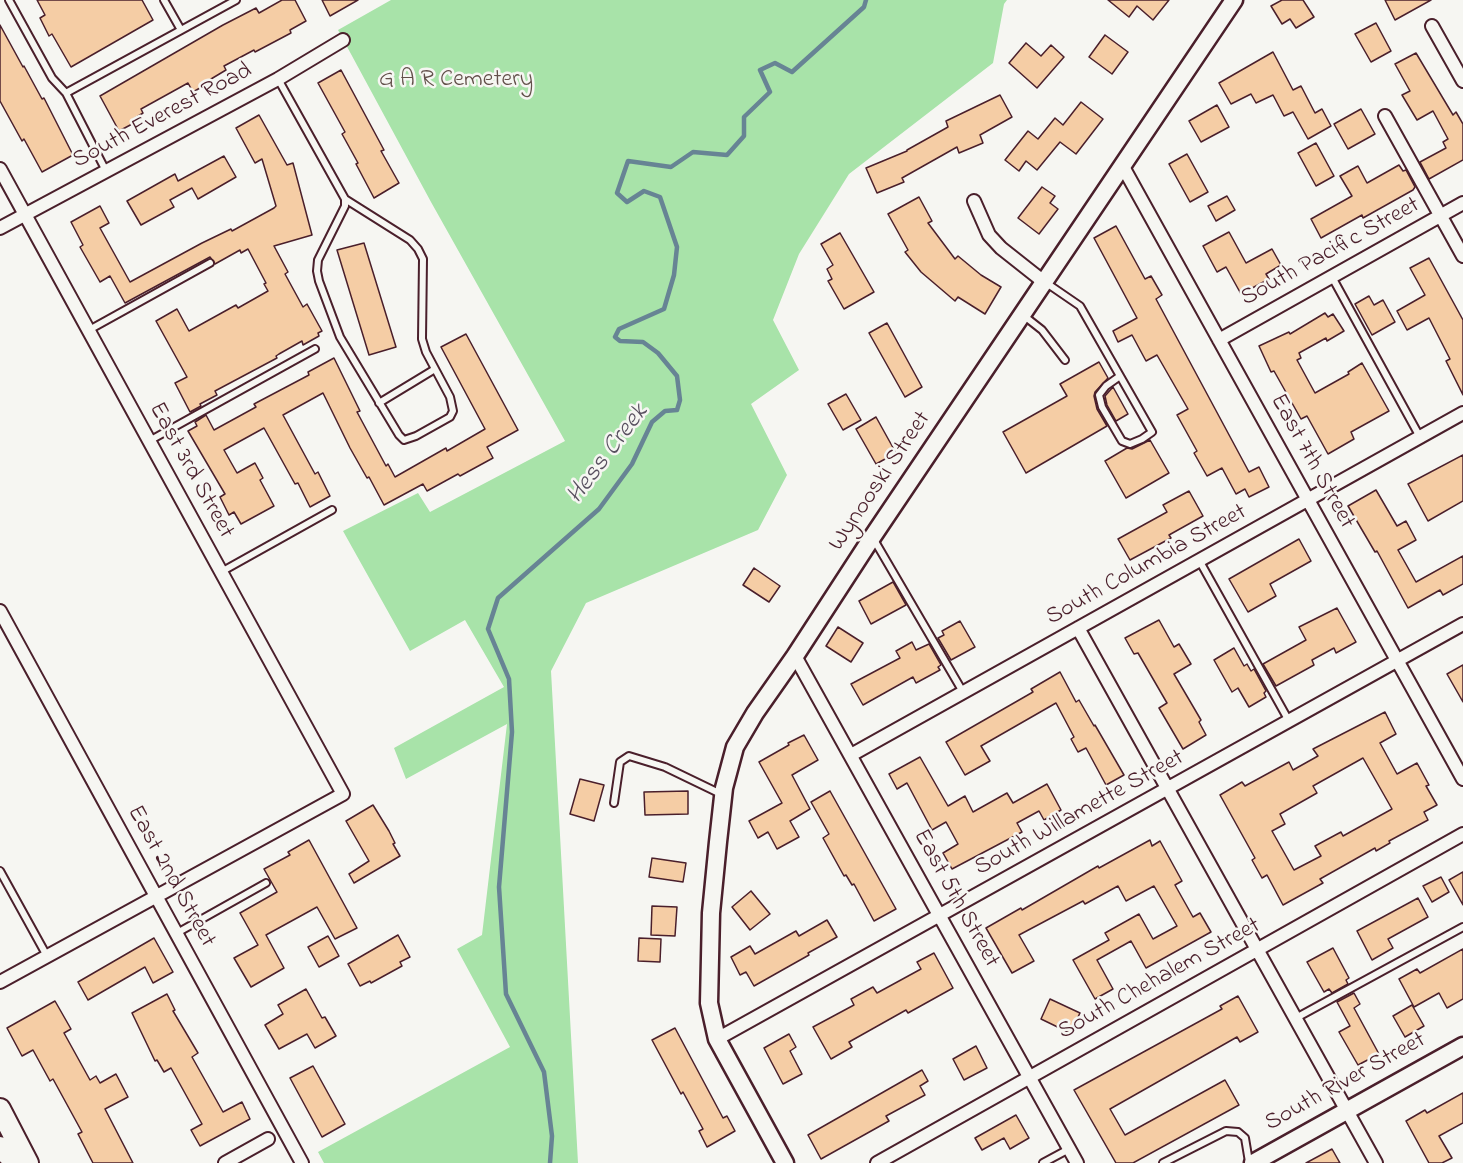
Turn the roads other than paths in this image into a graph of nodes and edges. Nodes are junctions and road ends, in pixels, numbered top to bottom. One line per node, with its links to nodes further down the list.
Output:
1 (9, 0): 10 (lane)
2 (164, 0): 6 (lane)
3 (236, 0): 6 (lane)
4 (1234, 0): 12 (main road, Wynooski Street)
5 (1432, 26): 9 (street)
6 (181, 30): 10 (lane)
7 (343, 40): 8 (street, South Everest Road)
8 (278, 79): 14 (street, South Everest Road); 15 (lane)
9 (1463, 81)
10 (66, 93): 14 (lane)
11 (1385, 116): 19 (street)
12 (1122, 165): 24 (main road, Wynooski Street); 27 (street, East 7th Street)
13 (0, 169): 18 (street, East 3rd Street)
14 (106, 171): 18 (street, South Everest Road)
15 (345, 199): 30 (lane); 32 (lane)
16 (974, 201): 24 (street)
17 (1463, 203): 19 (street, South Pacific Street)
18 (25, 214): 20 (street, South Everest Road); 26 (street, East 3rd Street)
19 (1440, 216): 21 (street); 23 (street, South Pacific Street)
20 (0, 228)
21 (1463, 256)
22 (210, 263): 26 (lane)
23 (1332, 277): 27 (street, South Pacific Street); 34 (lane)
24 (1044, 282): 25 (main road, Wynooski Street); 31 (lane)
25 (1023, 314): 29 (lane); 38 (main road, Wynooski Street)
26 (89, 330): 35 (street, East 3rd Street)
27 (1219, 340): 36 (street, East 7th Street)
28 (315, 349): 35 (lane)
29 (1065, 360)
30 (435, 369): 32 (lane); 32 (lane)
31 (1120, 376): 31 (lane)
32 (379, 403)
33 (1463, 413): 34 (street, South Columbia Street)
34 (1420, 436): 36 (street, South Columbia Street)
35 (149, 441): 40 (street, East 3rd Street)
36 (1308, 500): 39 (street, South Columbia Street); 45 (street, East 7th Street)
37 (332, 510): 40 (lane)
38 (873, 537): 44 (main road, Wynooski Street); 46 (lane)
39 (1199, 560): 43 (street, South Columbia Street); 47 (lane)
40 (221, 572): 56 (street, East 3rd Street)
41 (0, 611): 56 (street, East 2nd Street)
42 (1463, 624): 45 (street, South Willamette Street)
43 (1078, 628): 46 (street, South Columbia Street); 50 (street)
44 (795, 656): 48 (street, East 5th Street); 51 (main road, Wynooski Street)
45 (1398, 661): 47 (street, South Willamette Street); 49 (street, East 7th Street)
46 (963, 693): 48 (street, South Columbia Street)
47 (1290, 722): 50 (street, South Willamette Street)
48 (851, 755): 57 (street, East 5th Street)
49 (1463, 779)
50 (1168, 789): 57 (street, South Willamette Street); 60 (street)
51 (723, 795): 52 (lane); 64 (main road, Wynooski Street)
52 (614, 804)
53 (1463, 834): 60 (street, South Chehalem Street)
54 (0, 872): 61 (lane)
55 (266, 883): 59 (lane)
56 (157, 895): 59 (street, East 2nd Street); 61 (street)
57 (940, 916): 64 (street, South Willamette Street); 66 (street, East 5th Street)
58 (1463, 927): 63 (lane)
59 (177, 933): 75 (street, East 2nd Street)
60 (1258, 950): 63 (street); 66 (street, South Chehalem Street)
61 (48, 956): 62 (street)
62 (0, 982)
63 (1296, 1018): 68 (street)
64 (717, 1039): 76 (main road, Wynooski Street)
65 (1463, 1046): 68 (main road, South River Street)
66 (1029, 1077): 71 (street, East 5th Street); 77 (street, South Chehalem Street)
67 (0, 1109): 73 (main road)
68 (1347, 1111): 81 (main road, South River Street); 82 (street)
69 (268, 1139): 74 (street)
70 (0, 1147): 72 (main road)
71 (1069, 1149): 78 (lane); 79 (street, East 5th Street)
72 (16, 1163)
73 (28, 1163)
74 (225, 1163)
75 (302, 1163)
76 (785, 1163)
77 (877, 1163)
78 (1043, 1163)
79 (1077, 1163)
80 (1163, 1163): 81 (lane)
81 (1251, 1163)
82 (1376, 1163)

